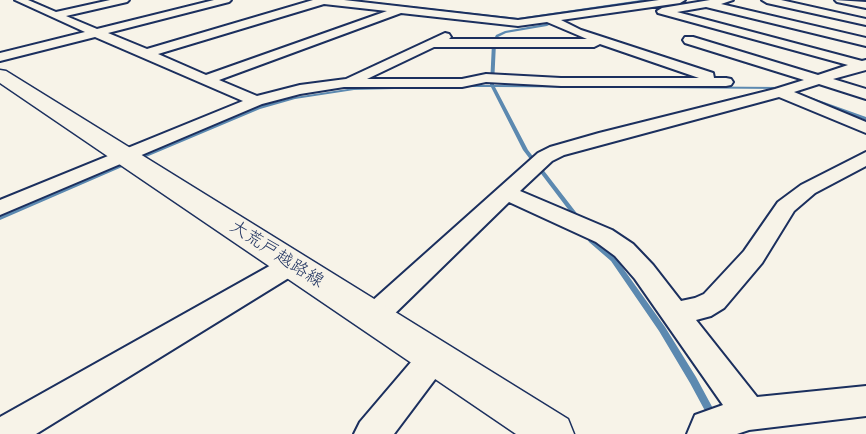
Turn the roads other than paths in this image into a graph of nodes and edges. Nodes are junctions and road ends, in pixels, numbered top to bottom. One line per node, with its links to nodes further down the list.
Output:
1 (20, 0): 13 (street)
2 (124, 0): 13 (street)
3 (226, 0): 18 (street)
4 (318, 0): 9 (street)
5 (680, 0): 15 (street)
6 (728, 0): 10 (street)
7 (767, 0): 16 (street)
8 (840, 0): 11 (street)
9 (323, 1): 12 (street); 23 (street)
10 (708, 4): 17 (street); 20 (street)
11 (866, 5)
12 (402, 9): 14 (street); 28 (street)
13 (55, 15): 18 (street)
14 (482, 19): 15 (street); 21 (street)
15 (549, 19): 19 (street)
16 (866, 22)
17 (724, 28): 26 (street); 29 (street)
18 (96, 33): 23 (street); 25 (street)
19 (607, 42): 21 (street); 24 (street)
20 (866, 42)
21 (432, 43): 31 (street)
22 (663, 49): 24 (street)
23 (144, 54): 28 (street)
24 (646, 55): 30 (street)
25 (0, 57)
26 (865, 65): 29 (street)
27 (0, 75): 37 (main road, 大荒戸越路線)
28 (205, 80): 35 (street)
29 (819, 80): 32 (street); 33 (street)
30 (726, 82): 31 (street); 34 (street)
31 (344, 83): 35 (street)
32 (780, 92): 34 (street); 36 (street)
33 (866, 94)
34 (763, 95): 39 (street)
35 (256, 101): 37 (street)
36 (866, 128)
37 (124, 156): 40 (street); 41 (main road, 大荒戸越路線)
38 (866, 158): 42 (street)
39 (506, 193): 42 (street); 43 (street)
40 (0, 208)
41 (291, 265): 43 (main road, 大荒戸越路線); 47 (street)
42 (674, 313): 46 (street)
43 (372, 318): 44 (main road, 大荒戸越路線)
44 (434, 357): 48 (street); 49 (main road, 大荒戸越路線)
45 (866, 401): 46 (street)
46 (749, 414): 50 (street)
47 (4, 434)
48 (372, 434)
49 (553, 434)
50 (705, 434)

